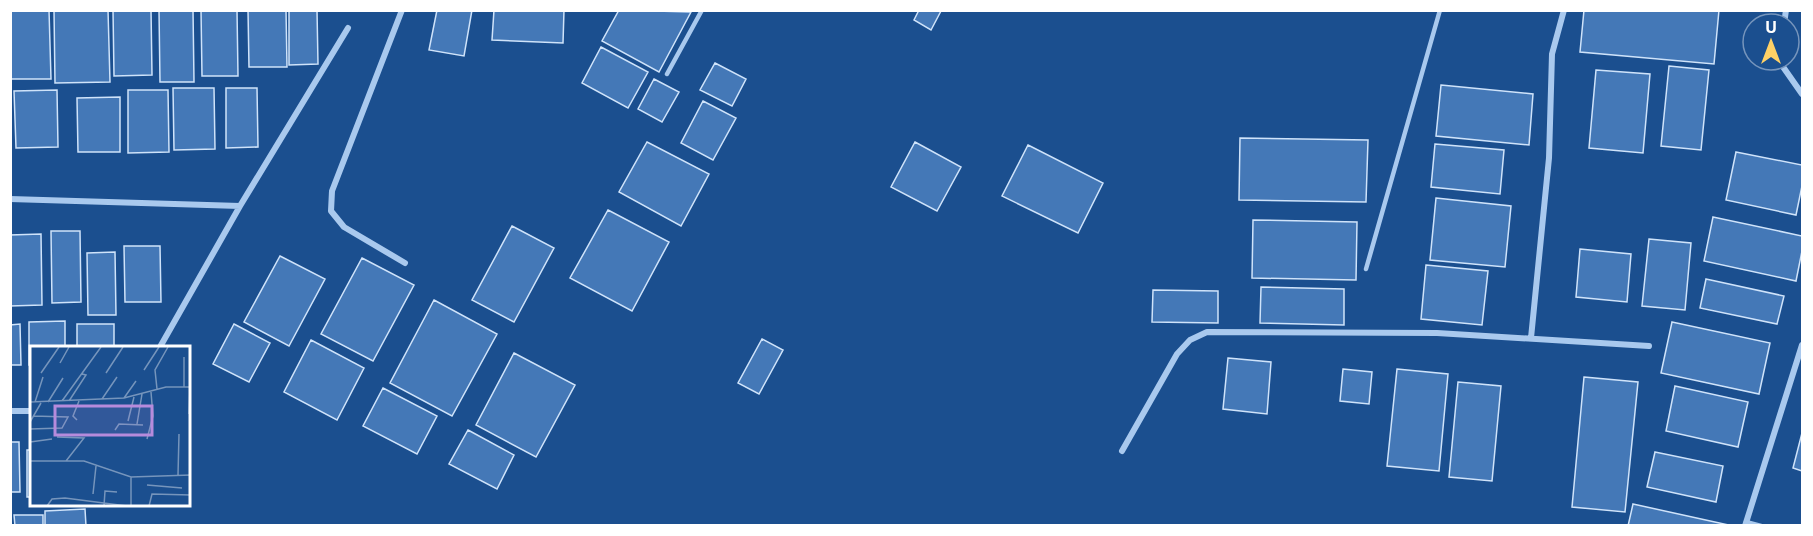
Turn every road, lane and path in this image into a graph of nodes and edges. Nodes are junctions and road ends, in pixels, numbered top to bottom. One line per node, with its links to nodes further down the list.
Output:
1 (402, 10): 11 (street)
2 (702, 10): 7 (lane)
3 (1440, 10): 12 (lane)
4 (1564, 10): 13 (street)
5 (348, 28): 10 (street)
6 (1787, 72): 8 (street)
7 (667, 74)
8 (1803, 94)
9 (10, 199): 10 (street)
10 (240, 206): 15 (street)
11 (405, 263)
12 (1366, 269)
13 (1531, 338): 16 (street); 19 (street)
14 (1803, 345): 20 (street)
15 (161, 346)
16 (1649, 346)
17 (10, 411): 18 (street)
18 (30, 411)
19 (1122, 451)
20 (1746, 524): 21 (lane)
21 (1761, 525)

